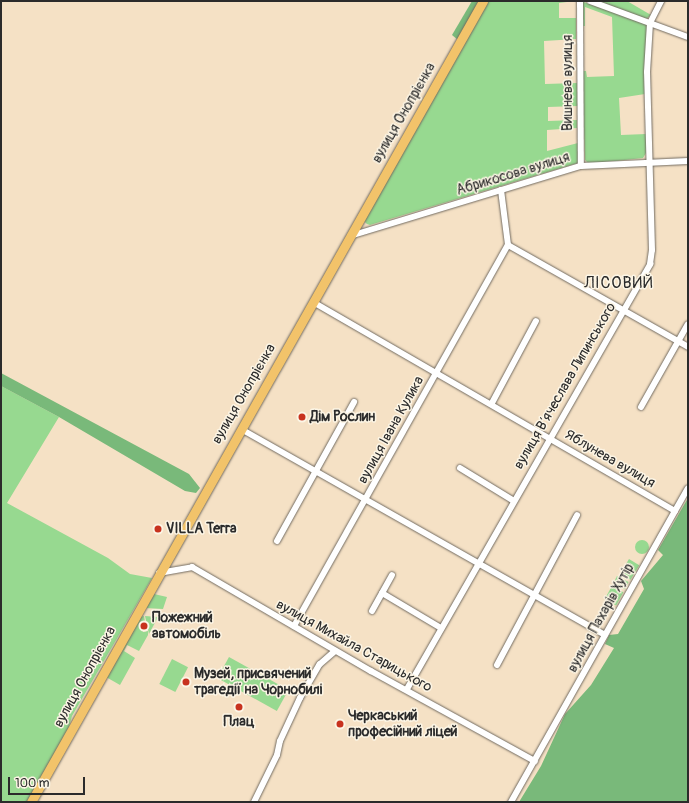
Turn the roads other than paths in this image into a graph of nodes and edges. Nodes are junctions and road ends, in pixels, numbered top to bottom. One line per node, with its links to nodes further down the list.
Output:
1 (483, 1): 11 (main road, вулиця Онопрієнка)
2 (580, 1): 9 (street, Вишнева вулиця)
3 (590, 1): 5 (street)
4 (661, 1): 5 (street, вулиця Вʼячеслава Липинського)
5 (650, 23): 6 (street); 8 (street, вулиця Вʼячеслава Липинського)
6 (688, 37)
7 (688, 161): 8 (street, Абрикосова вулиця)
8 (650, 162): 9 (street, Абрикосова вулиця); 14 (street, вулиця Вʼячеслава Липинського)
9 (582, 166): 10 (street, Абрикосова вулиця)
10 (501, 190): 11 (street, Абрикосова вулиця); 12 (street)
11 (350, 236): 13 (main road, вулиця Онопрієнка)
12 (508, 245): 14 (street); 19 (street, вулиця Івана Кулика)
13 (313, 302): 19 (street, Яблунева вулиця); 23 (main road, вулиця Онопрієнка)
14 (623, 309): 17 (street); 24 (street, вулиця Вʼячеслава Липинського)
15 (536, 321): 21 (street)
16 (688, 324): 17 (street)
17 (678, 341): 18 (street); 22 (street)
18 (688, 347)
19 (437, 371): 21 (street, Яблунева вулиця); 28 (street, вулиця Івана Кулика)
20 (354, 402): 26 (street)
21 (492, 403): 24 (street, Яблунева вулиця)
22 (641, 406)
23 (240, 430): 26 (street); 34 (main road, вулиця Онопрієнка)
24 (550, 438): 29 (street, вулиця Вʼячеслава Липинського); 30 (street, Яблунева вулиця)
25 (460, 468): 29 (street)
26 (317, 473): 28 (street); 32 (street)
27 (688, 488): 30 (street, вулиця Пахарів Хутір)
28 (365, 501): 33 (street); 39 (street, вулиця Івана Кулика)
29 (514, 501): 33 (street, вулиця Вʼячеслава Липинського)
30 (675, 511): 41 (street, вулиця Пахарів Хутір)
31 (578, 515): 37 (street)
32 (277, 541)
33 (477, 564): 37 (street); 40 (street, вулиця Вʼячеслава Липинського)
34 (159, 573): 39 (street, вулиця Михайла Старицького); 46 (main road, вулиця Онопрієнка)
35 (392, 575): 36 (street)
36 (382, 594): 38 (street); 40 (street)
37 (533, 595): 41 (street); 43 (street)
38 (372, 612)
39 (294, 626): 42 (street, вулиця Михайла Старицького)
40 (441, 628): 44 (street, вулиця Вʼячеслава Липинського)
41 (605, 635): 45 (street, вулиця Пахарів Хутір)
42 (335, 651): 44 (street, вулиця Михайла Старицького); 47 (street)
43 (497, 665)
44 (407, 689): 45 (street, вулиця Михайла Старицького)
45 (535, 760): 48 (street, вулиця Пахарів Хутір)
46 (31, 802)
47 (254, 802)
48 (511, 802)

